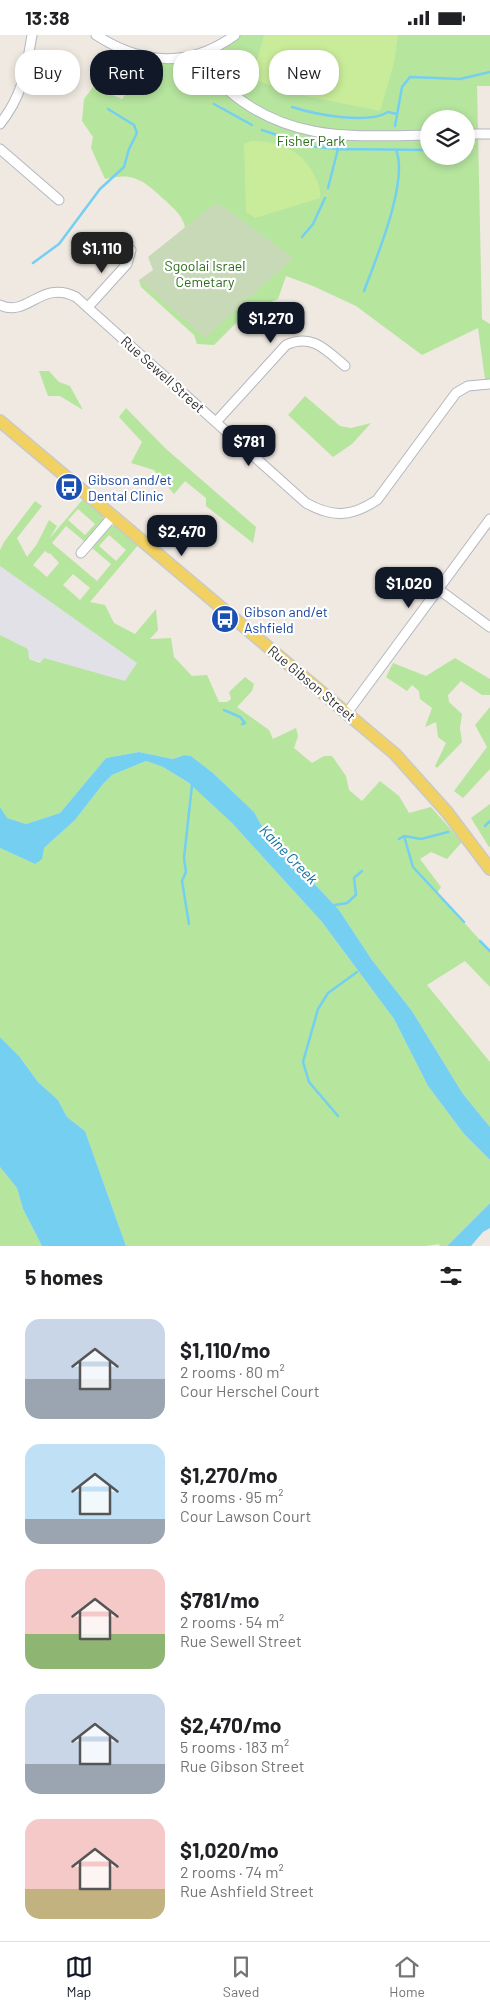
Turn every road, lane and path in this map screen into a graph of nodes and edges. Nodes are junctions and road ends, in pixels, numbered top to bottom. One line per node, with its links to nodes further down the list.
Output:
1 (32, 35): 7 (street)
2 (96, 35): 5 (street)
3 (235, 35): 4 (street)
4 (209, 50)
5 (173, 58)
6 (235, 95): 10 (street)
7 (0, 124)
8 (475, 134): 9 (street)
9 (490, 134)
10 (420, 135)
11 (0, 149): 12 (street)
12 (59, 200)
13 (131, 250): 15 (street)
14 (0, 305): 15 (street, Rue Sewell Street)
15 (88, 307): 19 (street, Rue Sewell Street)
16 (345, 366): 19 (street)
17 (490, 384): 19 (street, Rue Sewell Street)
18 (0, 421): 20 (main road, Rue Gibson Street)
19 (216, 422)
20 (113, 516): 22 (street); 25 (main road, Rue Gibson Street)
21 (490, 519): 23 (street)
22 (81, 553)
23 (438, 589): 24 (street); 25 (street)
24 (490, 627)
25 (347, 713): 26 (main road, Rue Gibson Street)
26 (490, 869)

